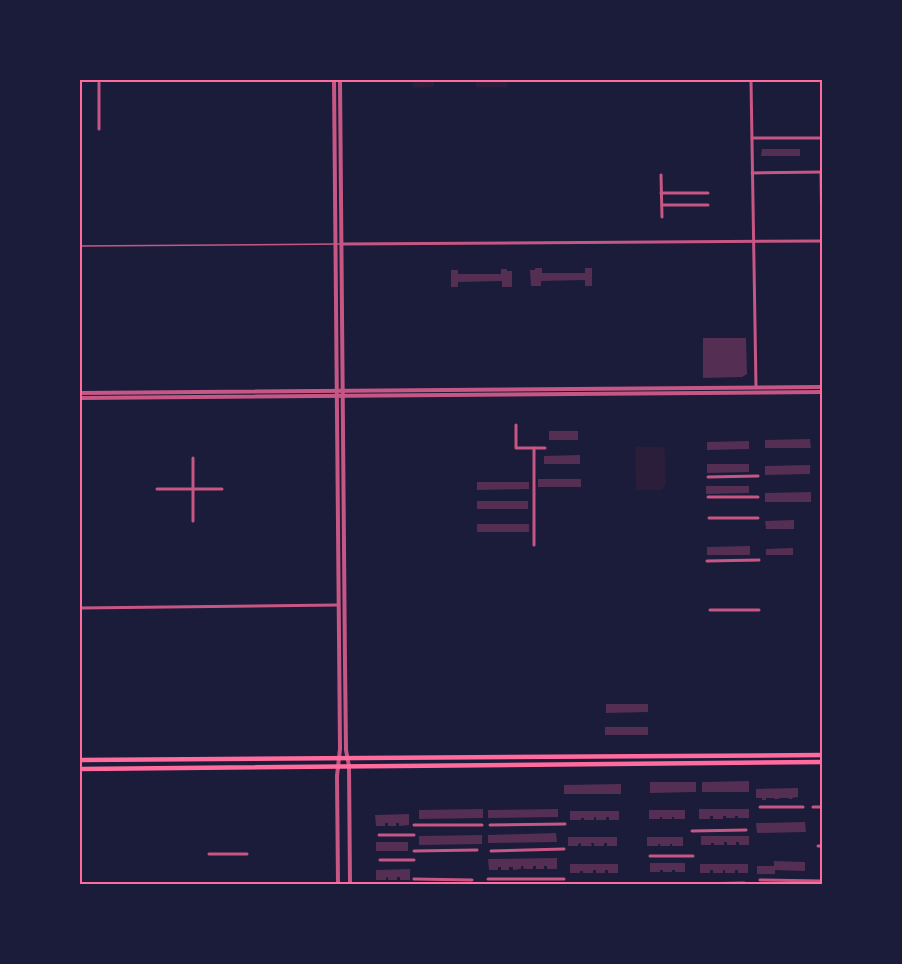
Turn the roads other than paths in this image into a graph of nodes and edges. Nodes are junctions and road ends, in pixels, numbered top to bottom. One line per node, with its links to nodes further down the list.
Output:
1 (334, 80): 18 (street)
2 (340, 80): 19 (street)
3 (751, 80): 6 (street)
4 (99, 83): 5 (street)
5 (99, 129)
6 (752, 138): 7 (street); 9 (street)
7 (822, 138)
8 (822, 172): 9 (street); 17 (street)
9 (752, 173): 16 (street)
10 (661, 175): 11 (street)
11 (662, 193): 12 (street); 13 (street)
12 (708, 193)
13 (662, 205): 14 (street); 15 (street)
14 (708, 205)
15 (662, 217)
16 (754, 241): 17 (street); 19 (street); 21 (street)
17 (822, 241)
18 (335, 244): 19 (lane); 20 (lane); 25 (street)
19 (341, 244): 26 (street)
20 (80, 246)
21 (756, 387): 22 (street); 26 (street)
22 (822, 387)
23 (822, 392): 26 (street)
24 (80, 393): 25 (street)
25 (336, 394): 26 (street); 27 (street); 45 (street)
26 (342, 394): 51 (street)
27 (80, 398)
28 (516, 425): 29 (street)
29 (534, 448): 30 (street); 42 (street)
30 (545, 448)
31 (194, 458): 35 (street)
32 (708, 477): 33 (street)
33 (758, 477)
34 (157, 489): 35 (street)
35 (193, 489): 36 (street); 41 (street)
36 (222, 489)
37 (708, 497): 38 (street)
38 (758, 497)
39 (709, 518): 40 (street)
40 (758, 518)
41 (193, 521)
42 (534, 545)
43 (759, 560): 44 (street)
44 (707, 561)
45 (338, 605): 46 (street); 50 (street)
46 (80, 608)
47 (710, 610): 48 (street)
48 (759, 610)
49 (822, 755): 51 (main road)
50 (339, 758): 51 (main road); 52 (main road); 54 (street)
51 (348, 758): 55 (street)
52 (80, 760)
53 (822, 762): 55 (main road)
54 (339, 766): 55 (main road); 56 (main road); 87 (street)
55 (349, 766): 88 (street)
56 (80, 769)
57 (759, 807): 58 (street)
58 (803, 807)
59 (813, 807): 60 (street)
60 (822, 807)
61 (565, 824): 64 (street)
62 (414, 825): 63 (street)
63 (482, 825)
64 (490, 825)
65 (746, 830): 66 (street)
66 (692, 831)
67 (380, 835): 68 (street)
68 (414, 835)
69 (564, 849): 72 (street)
70 (477, 850): 71 (street)
71 (414, 851)
72 (491, 851)
73 (209, 854): 74 (street)
74 (247, 854)
75 (650, 856): 76 (street)
76 (693, 856)
77 (380, 860): 78 (street)
78 (414, 860)
79 (414, 879): 82 (street)
80 (488, 879): 81 (street)
81 (564, 879)
82 (472, 880)
83 (760, 880): 84 (street)
84 (822, 881)
85 (744, 883): 86 (street)
86 (694, 884)
87 (338, 885)
88 (350, 885)

